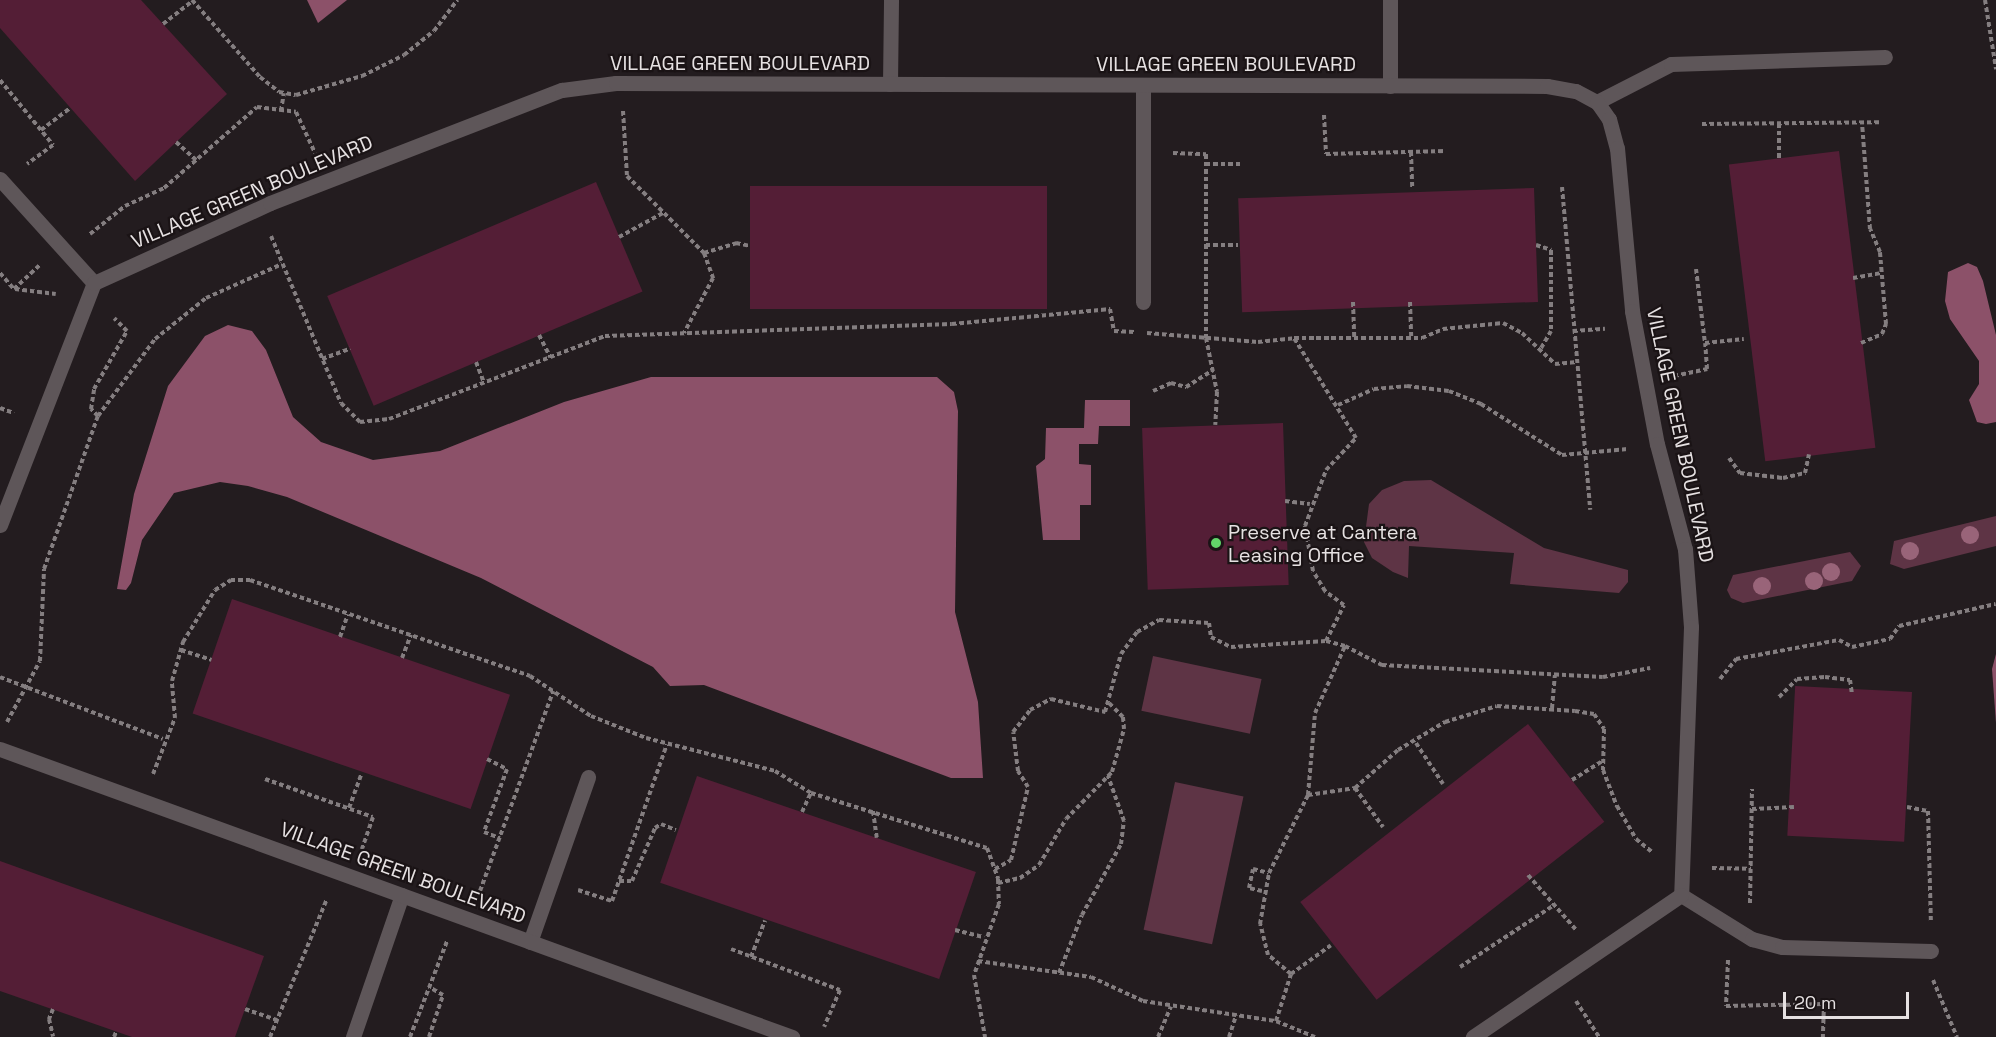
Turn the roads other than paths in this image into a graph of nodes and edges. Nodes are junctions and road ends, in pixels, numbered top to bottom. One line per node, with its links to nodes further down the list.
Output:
1 (891, 0): 4 (street)
2 (1390, 0): 6 (street)
3 (1885, 57): 7 (street)
4 (890, 84): 5 (street, VILLAGE GREEN BOULEVARD); 9 (street, VILLAGE GREEN BOULEVARD)
5 (1143, 85): 6 (street, VILLAGE GREEN BOULEVARD); 10 (street)
6 (1390, 86): 7 (street, VILLAGE GREEN BOULEVARD)
7 (1596, 102): 15 (street, VILLAGE GREEN BOULEVARD)
8 (0, 179): 9 (street)
9 (94, 282): 11 (street)
10 (1143, 302)
11 (0, 525)
12 (0, 749): 14 (street, VILLAGE GREEN BOULEVARD)
13 (588, 777): 16 (street)
14 (402, 895): 16 (street, VILLAGE GREEN BOULEVARD); 18 (street)
15 (1681, 895): 17 (street); 20 (street)
16 (530, 942): 19 (street, VILLAGE GREEN BOULEVARD)
17 (1931, 951)
18 (353, 1037)
19 (792, 1037)
20 (1473, 1037)

